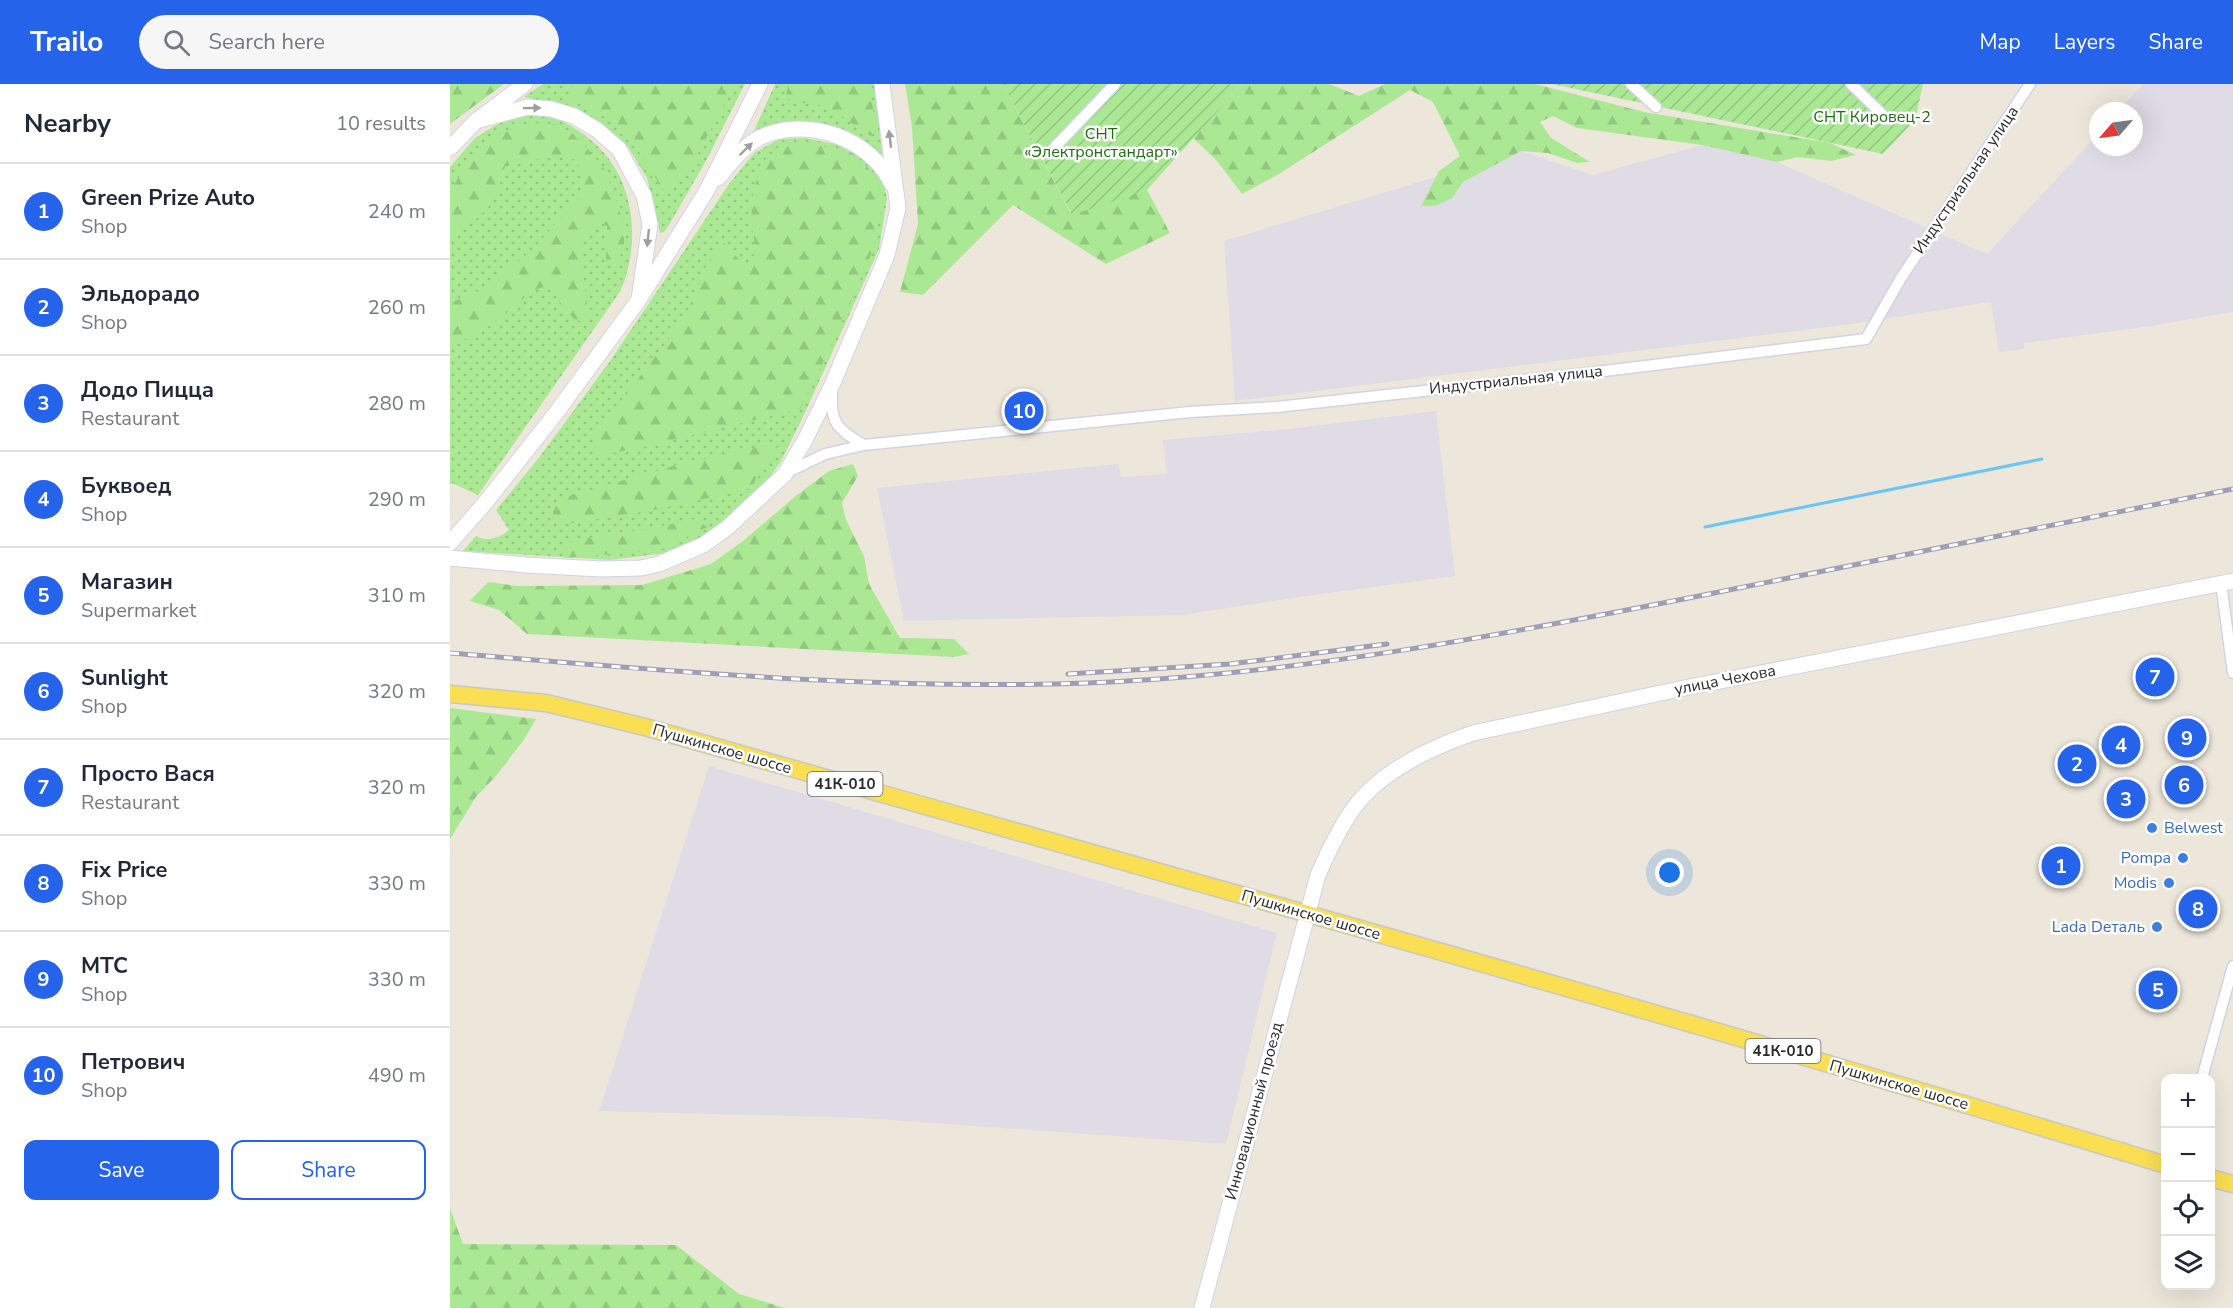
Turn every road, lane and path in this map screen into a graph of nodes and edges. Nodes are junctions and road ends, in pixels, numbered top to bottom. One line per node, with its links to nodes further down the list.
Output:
1 (525, 84): 10 (street)
2 (760, 84): 13 (street)
3 (882, 84): 14 (street, one-way to 3)
4 (1115, 84): 12 (street)
5 (1631, 84): 8 (street)
6 (1851, 84): 9 (street)
7 (2030, 84): 17 (street, Индустриальная улица)
8 (1656, 107)
9 (1887, 119)
10 (476, 122): 11 (street); 15 (street, one-way to 15)
11 (450, 148)
12 (1053, 148)
13 (706, 192): 14 (street, one-way to 14); 15 (street)
14 (897, 195): 16 (street)
15 (638, 301): 19 (street)
16 (832, 385): 17 (street); 18 (street)
17 (864, 445): 18 (street)
18 (785, 474): 20 (street)
19 (450, 543)
20 (450, 558)
21 (2227, 582): 22 (street); 24 (street, улица Чехова)
22 (2233, 673)
23 (450, 694): 24 (main road, Пушкинское шоссе / 41К-010)
24 (1307, 914): 27 (main road, Пушкинское шоссе / 41К-010); 28 (street, Инновационный проезд)
25 (2233, 966): 26 (street)
26 (2203, 1074)
27 (2161, 1163)
28 (1202, 1308)

